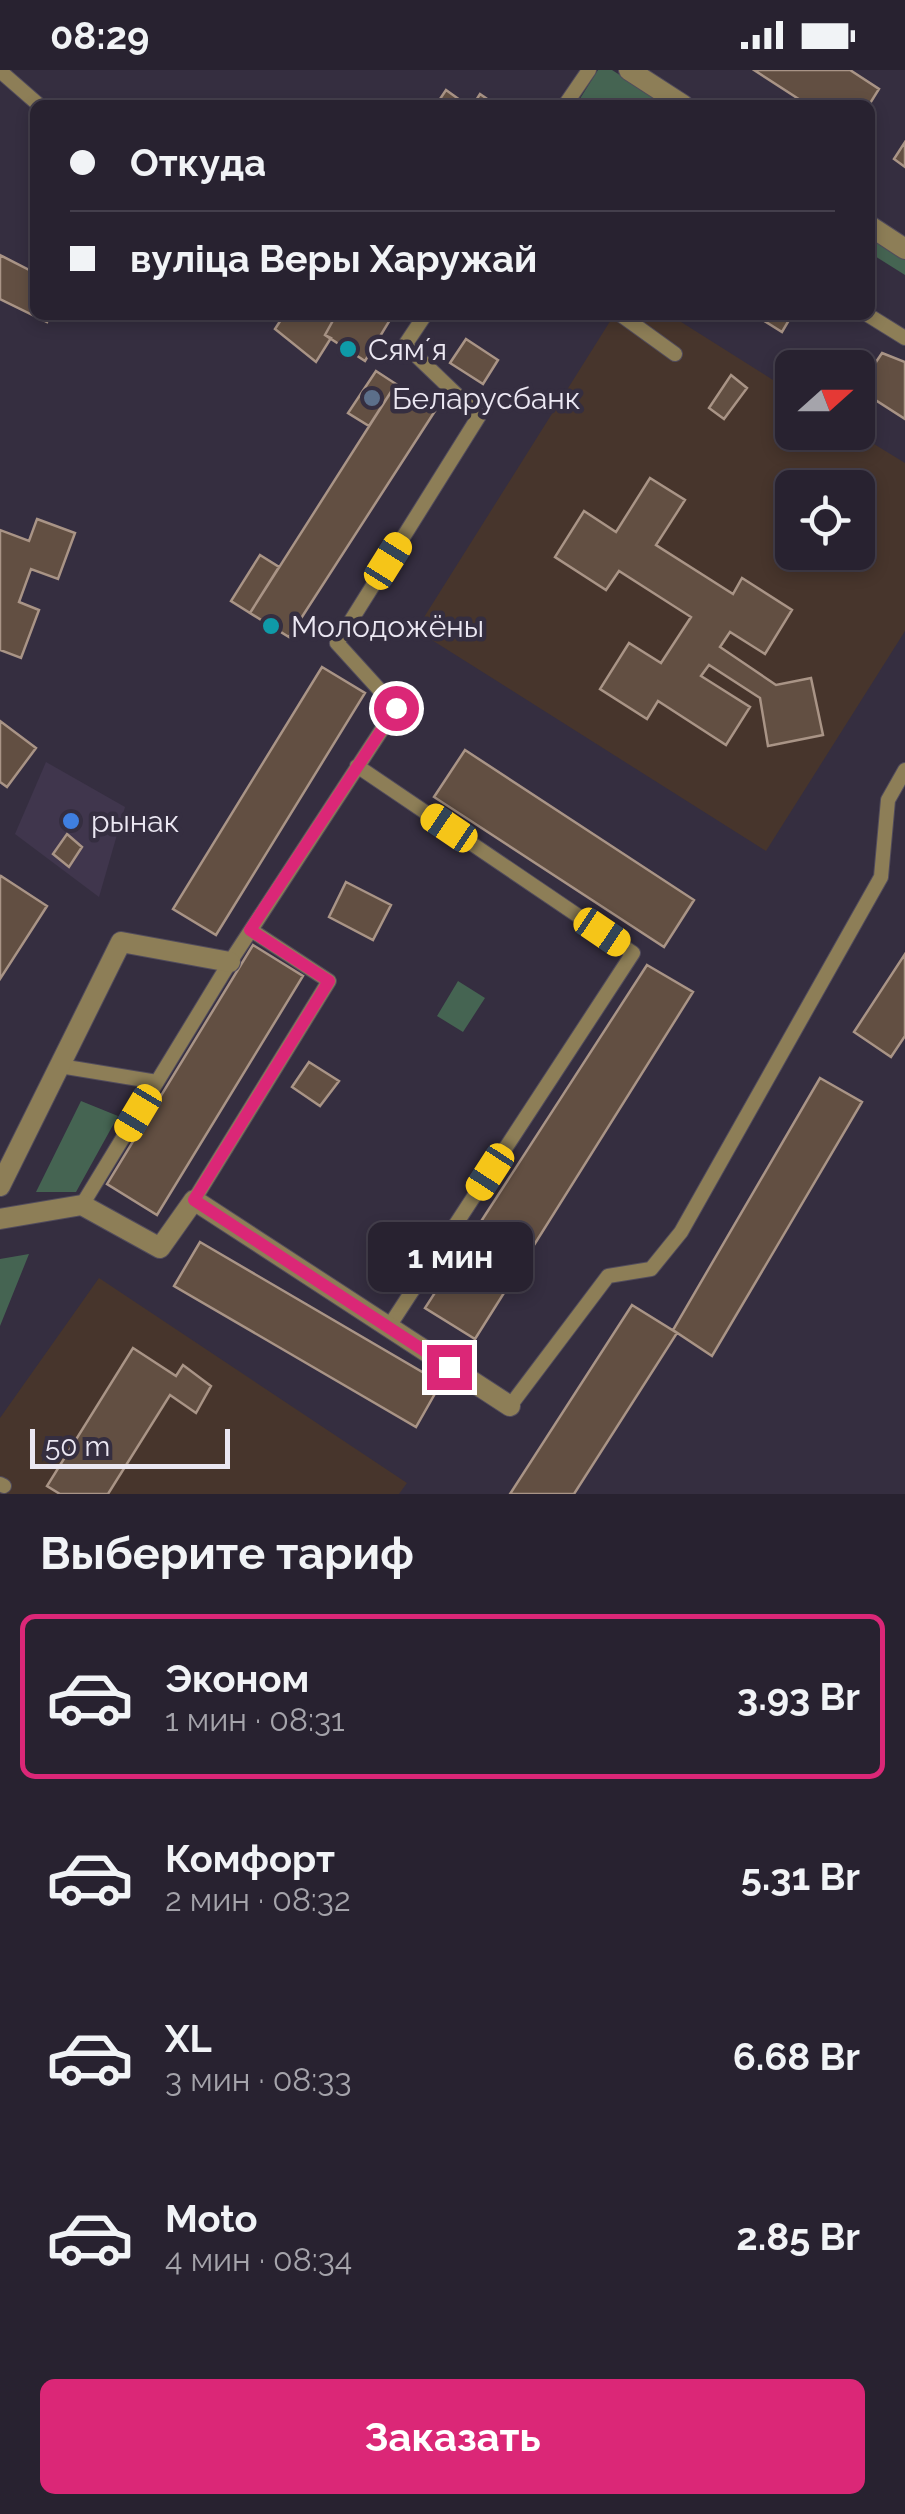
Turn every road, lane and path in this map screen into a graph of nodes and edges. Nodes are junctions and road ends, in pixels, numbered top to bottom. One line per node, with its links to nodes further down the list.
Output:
1 (588, 70): 5 (lane)
2 (630, 70): 6 (street)
3 (0, 71): 4 (lane)
4 (34, 100)
5 (568, 100)
6 (675, 100)
7 (875, 229): 8 (street)
8 (905, 249)
9 (875, 319): 12 (lane)
10 (422, 320): 14 (lane)
11 (627, 320): 13 (lane)
12 (905, 338)
13 (675, 354)
14 (357, 766): 16 (lane); 24 (lane)
15 (905, 770): 25 (lane)
16 (250, 930): 17 (lane); 21 (lane)
17 (230, 962): 18 (street); 19 (lane)
18 (60, 1066): 19 (lane); 20 (street)
19 (157, 1082): 22 (lane)
20 (0, 1186)
21 (194, 1200): 22 (street); 24 (street)
22 (82, 1206): 23 (street)
23 (0, 1219)
24 (388, 1328): 25 (street)
25 (510, 1406)

